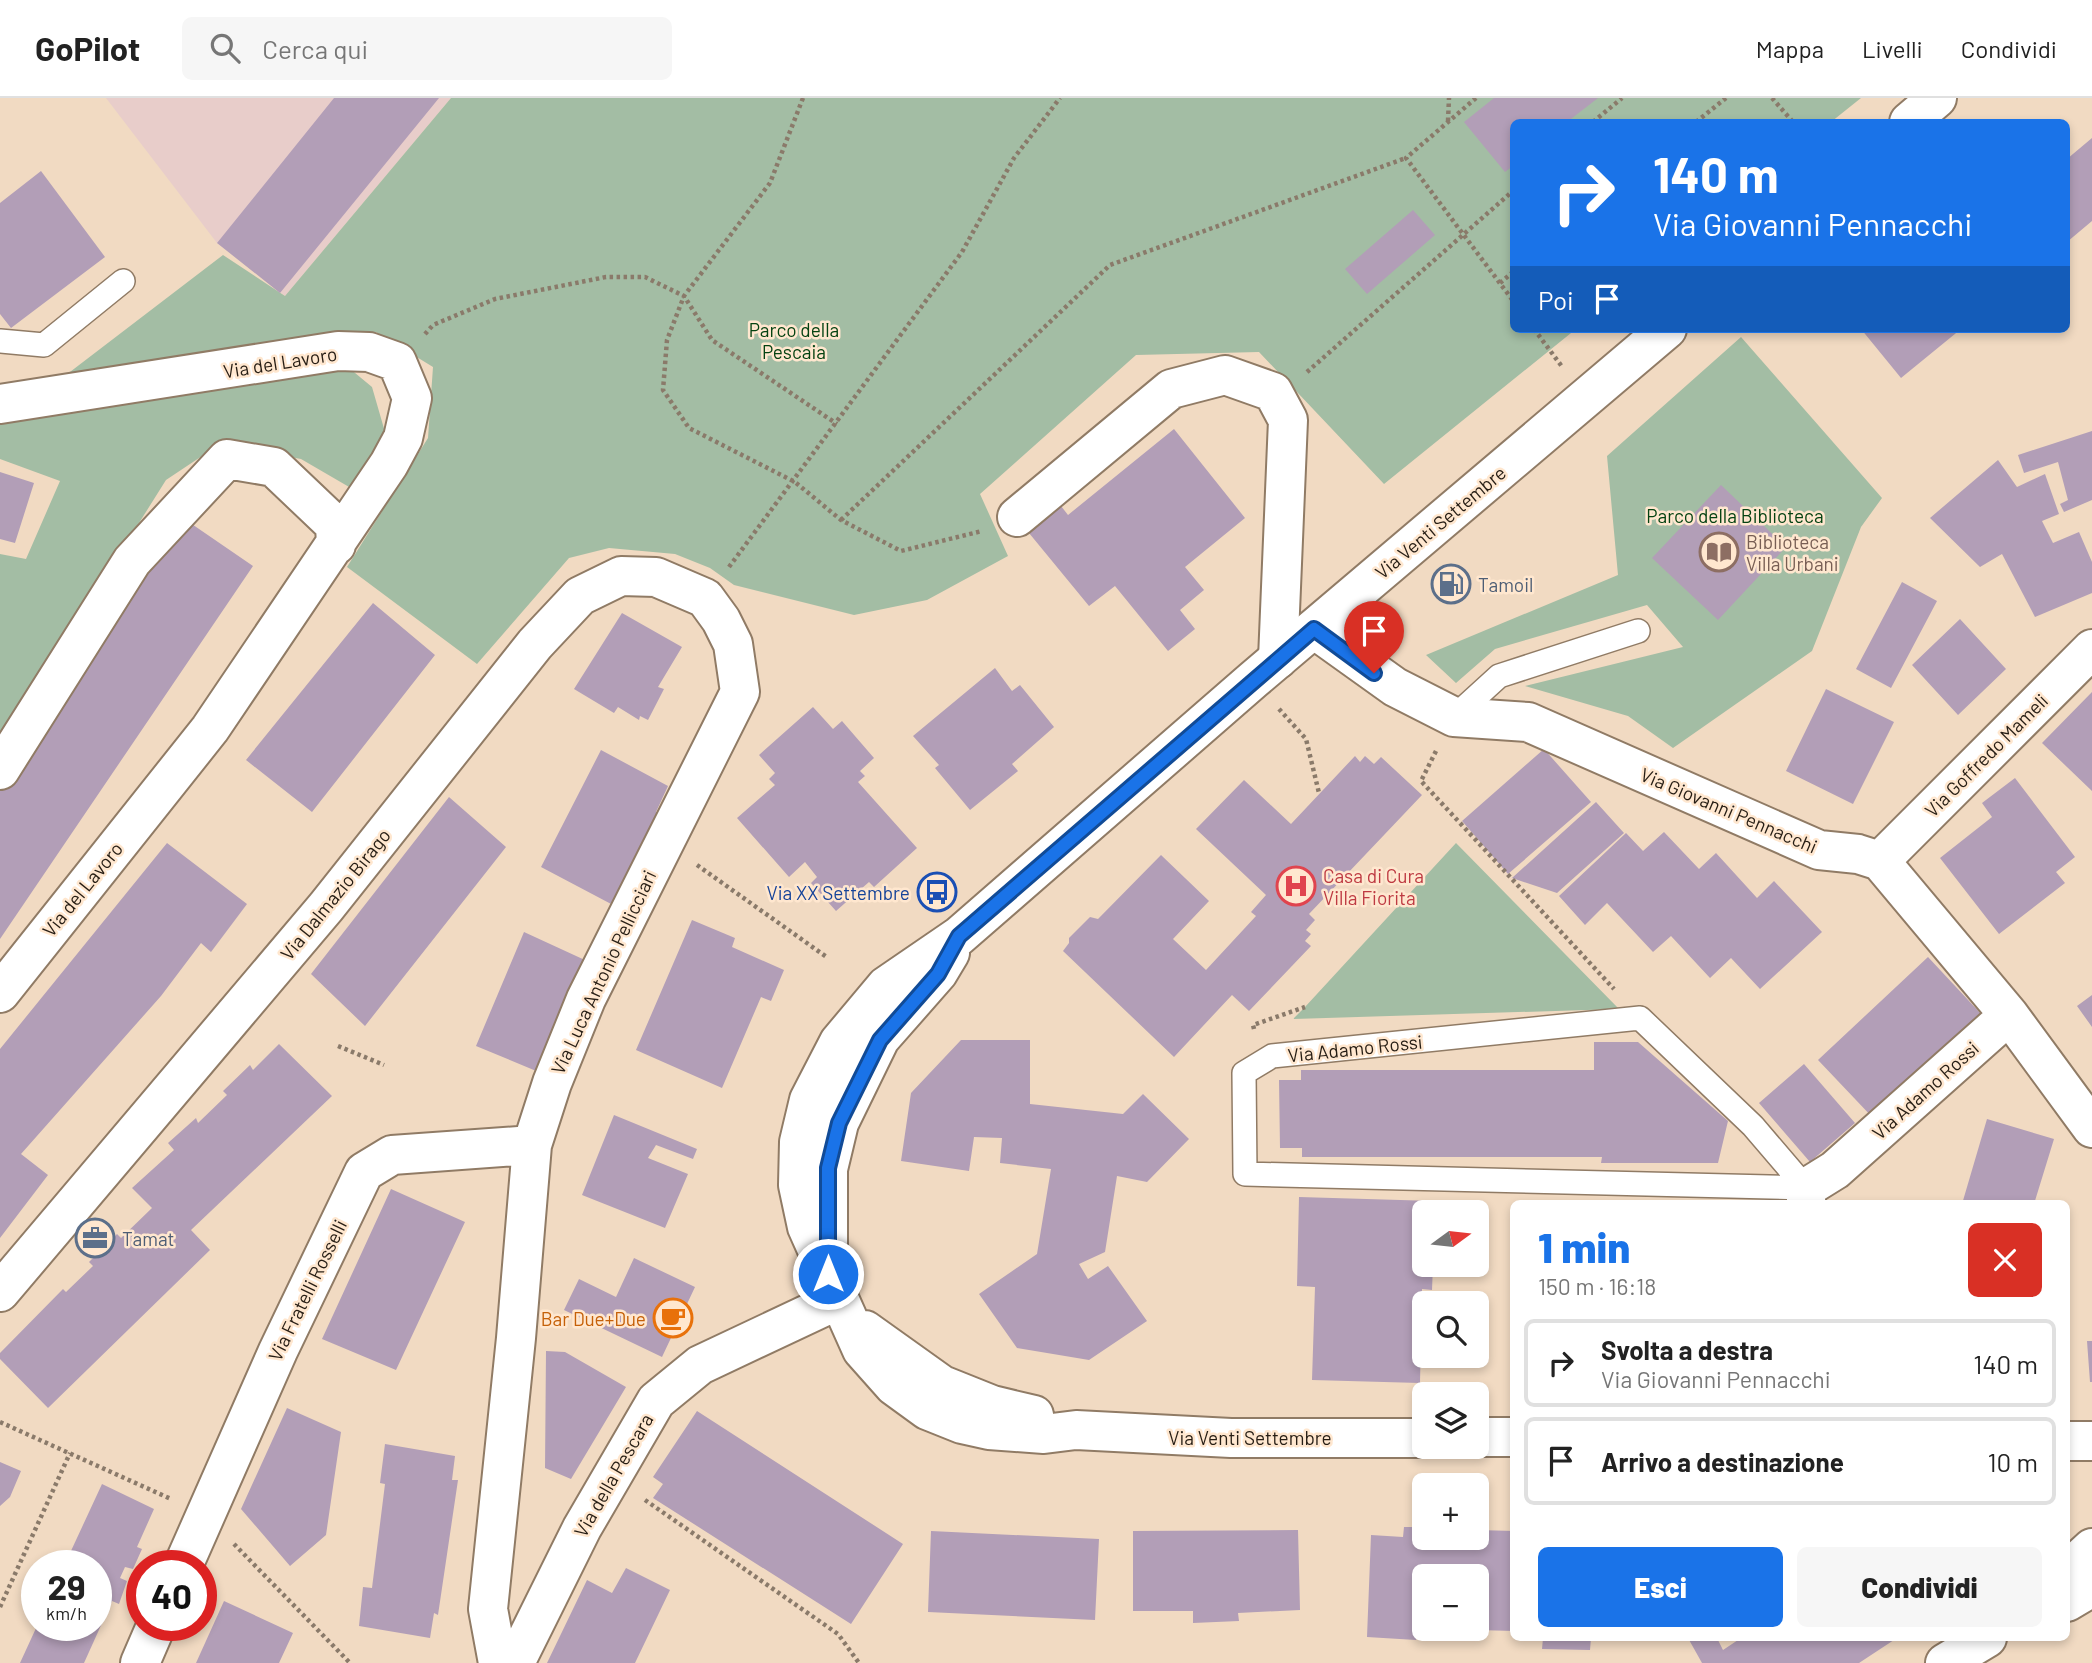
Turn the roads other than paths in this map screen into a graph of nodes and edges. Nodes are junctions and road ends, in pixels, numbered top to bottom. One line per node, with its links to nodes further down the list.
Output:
1 (1937, 98): 2 (street)
2 (1912, 119)
3 (124, 281): 5 (lane)
4 (1662, 333): 10 (street, Via Venti Settembre)
5 (0, 341)
6 (0, 404): 8 (street, Via del Lavoro)
7 (1017, 517): 13 (street)
8 (336, 545): 15 (street); 17 (street, Via del Lavoro)
9 (705, 598): 20 (street, Via Luca Antonio Pellicciari); 22 (street, Via Dalmazio Birago)
10 (1314, 629): 13 (street, Via Venti Settembre); 14 (street, Via Giovanni Pennacchi)
11 (1638, 631): 14 (lane)
12 (2092, 649): 16 (street, Via Goffredo Mameli)
13 (1266, 669): 23 (street, Via Venti Settembre)
14 (1454, 717): 16 (street, Via Giovanni Pennacchi)
15 (0, 770)
16 (1880, 861): 18 (street)
17 (0, 993)
18 (2009, 1014): 19 (street); 21 (street, Via Adamo Rossi)
19 (2092, 1128)
20 (531, 1145): 30 (street, Via Fratelli Rosselli); 37 (street, Via Luca Antonio Pellicciari)
21 (1806, 1196): 21 (lane, Via Adamo Rossi)
22 (0, 1292)
23 (838, 1298): 26 (street, Via Venti Settembre); 38 (street, Via della Pescara)
24 (1489, 1437): 25 (street)
25 (1510, 1437)
26 (1412, 1438)
27 (2070, 1441): 28 (street)
28 (2092, 1441)
29 (2092, 1548): 31 (street)
30 (190, 1550)
31 (2070, 1569)
32 (2092, 1587): 33 (street)
33 (2070, 1600)
34 (150, 1641): 36 (street)
35 (1982, 1641): 39 (street)
36 (140, 1663)
37 (498, 1663)
38 (515, 1663)
39 (1945, 1663)

